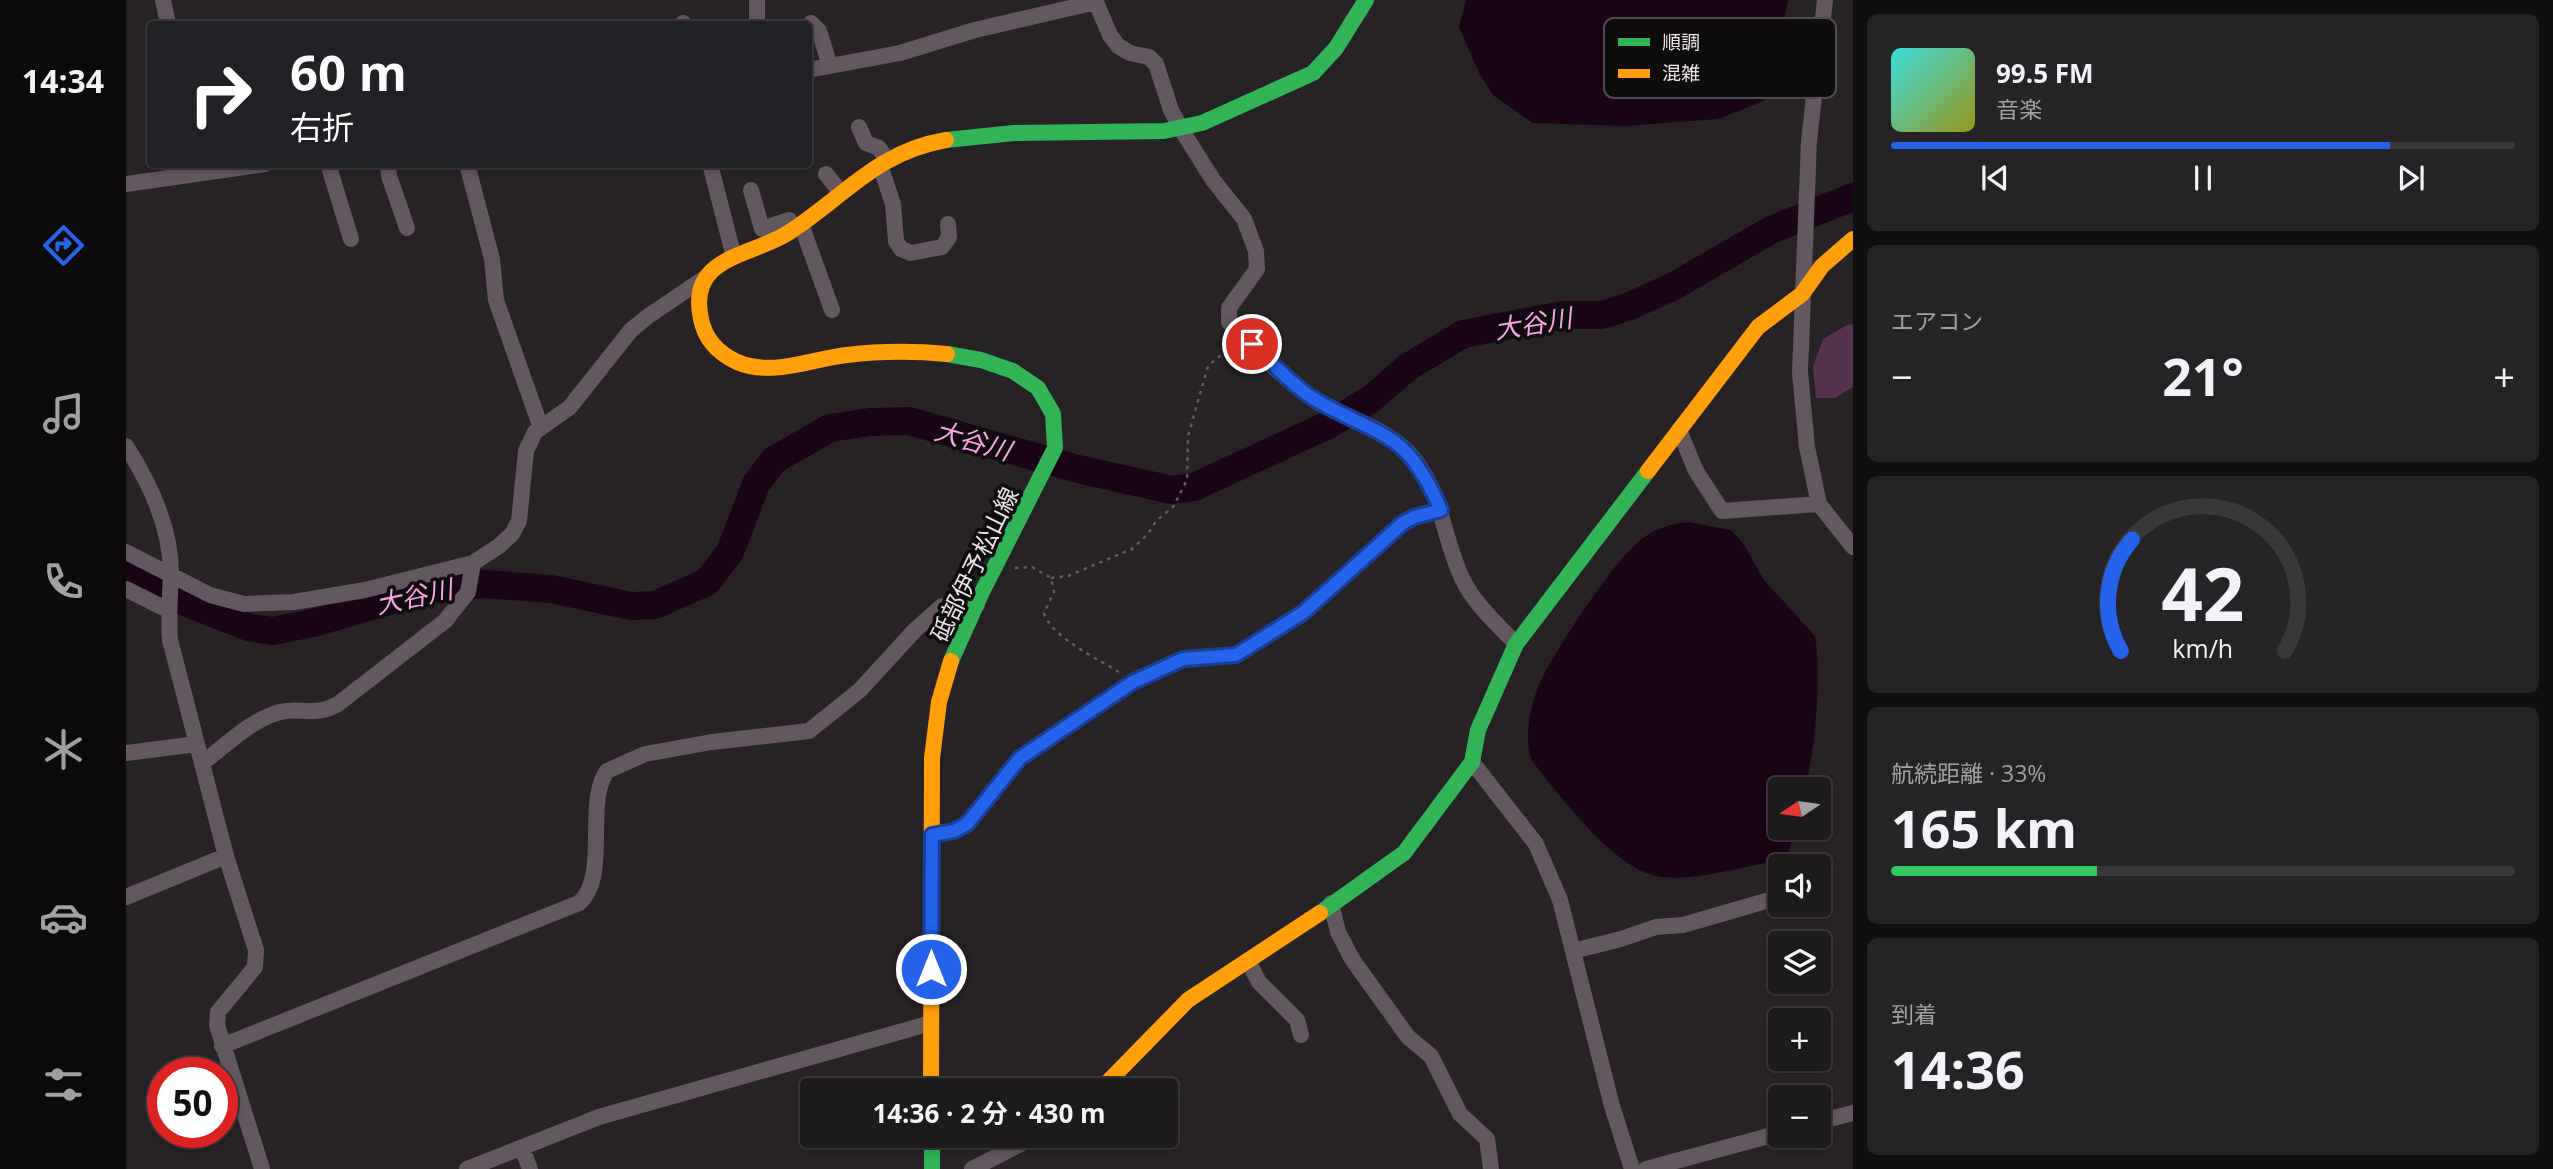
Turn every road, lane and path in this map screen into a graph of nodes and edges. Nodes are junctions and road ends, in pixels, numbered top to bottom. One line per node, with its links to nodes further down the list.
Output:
1 (163, 0): 7 (street)
2 (757, 0): 8 (street)
3 (1366, 0): 14 (main road)
4 (1825, 0): 6 (street)
5 (1096, 1): 10 (street); 14 (street)
6 (1823, 18)
7 (168, 21)
8 (757, 21)
9 (812, 24): 10 (street)
10 (830, 66): 11 (street)
11 (812, 69)
12 (1815, 98): 32 (street)
13 (859, 127): 15 (street)
14 (1181, 129): 15 (main road); 34 (street)
15 (884, 162): 24 (main road); 25 (street)
16 (204, 168): 22 (street)
17 (329, 168): 28 (street)
18 (388, 168): 27 (street)
19 (468, 168): 35 (street)
20 (711, 168): 30 (street)
21 (826, 174): 24 (street)
22 (126, 184)
23 (751, 190): 26 (street)
24 (841, 193): 26 (main road)
25 (948, 224)
26 (798, 226): 30 (main road); 33 (street)
27 (407, 228)
28 (351, 239)
29 (1853, 239): 32 (main road)
30 (734, 257): 31 (main road)
31 (703, 279): 35 (street); 42 (main road, 砥部伊予松山線)
32 (1802, 293): 36 (main road); 38 (street)
33 (832, 310)
34 (1252, 344): 39 (street); 45 (path)
35 (541, 428): 44 (street)
36 (1679, 430): 38 (street); 49 (main road)
37 (126, 446): 43 (street)
38 (1819, 504): 40 (street)
39 (1441, 510): 49 (street); 50 (street)
40 (1853, 547)
41 (126, 552): 43 (street)
42 (995, 569): 45 (path); 47 (main road, 砥部伊予松山線)
43 (171, 573): 44 (street); 48 (street)
44 (471, 577): 54 (street)
45 (1051, 578): 50 (path)
46 (126, 589): 48 (street)
47 (977, 605): 55 (main road, 砥部伊予松山線); 64 (street)
48 (168, 610): 51 (street)
49 (1516, 644): 53 (main road)
50 (1133, 682): 55 (street)
51 (197, 744): 52 (street); 54 (street)
52 (126, 753)
53 (1472, 762): 59 (main road); 60 (street)
54 (202, 763): 56 (street)
55 (932, 835): 62 (main road, 砥部伊予松山線)
56 (226, 856): 57 (street); 64 (street)
57 (126, 897)
58 (1768, 900): 60 (street)
59 (1331, 903): 61 (main road); 78 (street)
60 (1573, 951): 79 (street)
61 (1248, 961): 63 (street); 66 (main road)
62 (931, 1023): 65 (main road, 砥部伊予松山線); 70 (street)
63 (1301, 1035)
64 (222, 1046): 73 (street)
65 (932, 1078)
66 (1112, 1078)
67 (1853, 1113): 68 (street)
68 (1831, 1119)
69 (1768, 1136): 80 (street)
70 (522, 1148): 74 (street); 75 (street)
71 (932, 1148): 76 (main road)
72 (1013, 1148): 77 (street)
73 (262, 1169)
74 (467, 1169)
75 (530, 1169)
76 (932, 1169)
77 (972, 1169)
78 (1491, 1169)
79 (1632, 1169)
80 (1646, 1169)

